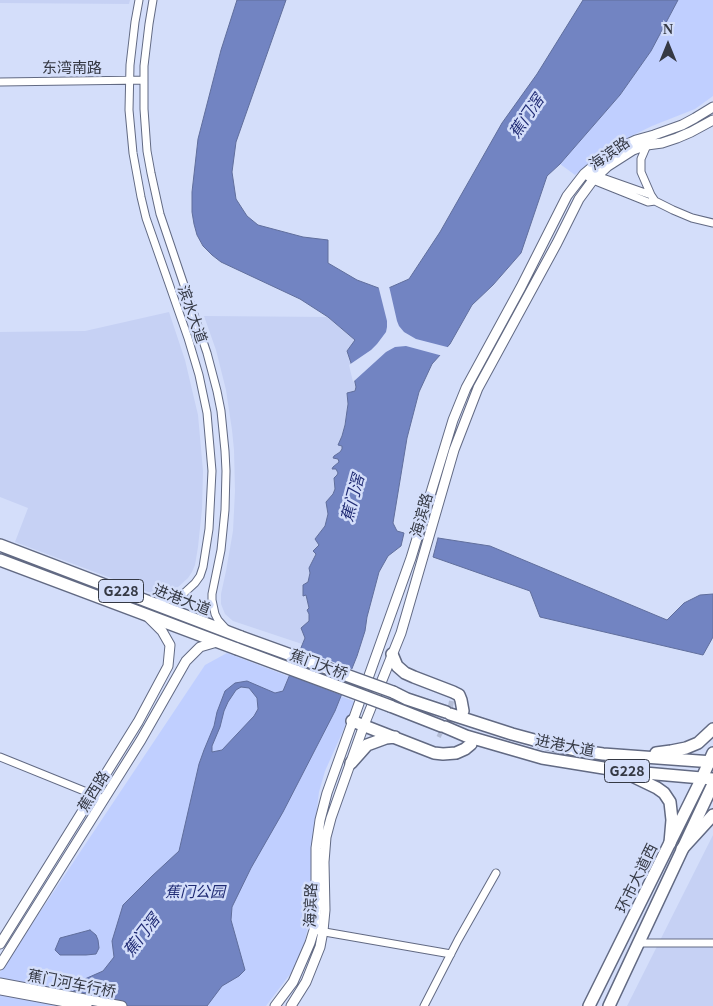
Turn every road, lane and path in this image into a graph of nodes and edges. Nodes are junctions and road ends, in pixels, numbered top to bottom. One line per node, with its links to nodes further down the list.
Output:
1 (139, 0): 3 (street, 滨水大道)
2 (154, 0): 4 (street, 滨水大道)
3 (129, 80): 4 (street, 东湾南路); 5 (street, 东湾南路); 15 (street, 滨水大道)
4 (144, 80): 17 (street, 滨水大道)
5 (0, 82)
6 (713, 106): 9 (street, 海滨路)
7 (713, 120): 8 (street, 海滨路)
8 (647, 145): 10 (street, 海滨路); 11 (street)
9 (586, 172): 10 (street); 26 (street, 海滨路)
10 (595, 178): 11 (street); 21 (street, 海滨路)
11 (653, 198): 12 (street)
12 (713, 223)
13 (0, 545): 15 (main road, 进港大道 / G228)
14 (0, 560): 16 (main road, 进港大道 / G228)
15 (147, 601): 17 (main road, 进港大道 / G228)
16 (147, 616): 19 (main road, 进港大道 / G228); 22 (street, 蕉西路)
17 (229, 633): 18 (main road, 进港大道 / G228)
18 (241, 637): 24 (main road, 蕉门大桥 / G228, bridge)
19 (217, 642): 20 (main road, 进港大道 / G228); 23 (street, 蕉西路)
20 (236, 649): 28 (main road, 蕉门大桥 / G228, bridge)
21 (392, 654): 25 (main road); 27 (street, 海滨路)
22 (168, 666): 23 (street); 42 (street, 蕉西路)
23 (179, 673): 43 (street, 蕉西路)
24 (407, 699): 25 (main road, 进港大道)
25 (452, 710): 32 (main road, 进港大道 / G228)
26 (352, 721): 27 (main road); 48 (street, 海滨路)
27 (364, 725): 30 (main road); 37 (street, 海滨路)
28 (442, 729): 31 (main road); 35 (main road, 进港大道 / G228)
29 (713, 729): 33 (main road)
30 (396, 737): 31 (main road); 37 (main road)
31 (471, 744): 35 (main road)
32 (600, 753): 33 (main road, 进港大道 / G228); 38 (main road)
33 (625, 756): 36 (main road, 进港大道 / G228)
34 (0, 757): 42 (street)
35 (542, 758): 38 (main road, 进港大道 / G228)
36 (712, 759): 40 (main road, 环市大道西)
37 (351, 763): 48 (street, 海滨路)
38 (590, 766): 39 (main road, 进港大道 / G228)
39 (622, 771): 40 (main road, 进港大道 / G228); 45 (main road)
40 (707, 778): 45 (main road, 环市大道西)
41 (713, 784): 46 (main road, 环市大道西)
42 (93, 794): 43 (street); 51 (street, 蕉西路)
43 (104, 799): 53 (street, 蕉西路)
44 (713, 815): 46 (main road)
45 (668, 846): 46 (main road); 62 (main road, 环市大道西)
46 (681, 852): 49 (main road, 环市大道西)
47 (496, 873): 52 (street)
48 (319, 930): 52 (street); 59 (street, 海滨路); 60 (street, 海滨路)
49 (638, 943): 50 (street); 63 (main road, 环市大道西)
50 (713, 943)
51 (0, 944)
52 (451, 954): 61 (street)
53 (0, 965)
54 (0, 983): 56 (street)
55 (0, 990): 56 (street)
56 (16, 990): 57 (street, 蕉门河车行桥); 58 (street, 蕉门河车行桥)
57 (87, 1006)
58 (122, 1006)
59 (276, 1006)
60 (291, 1006)
61 (424, 1006)
62 (589, 1006)
63 (609, 1006)

